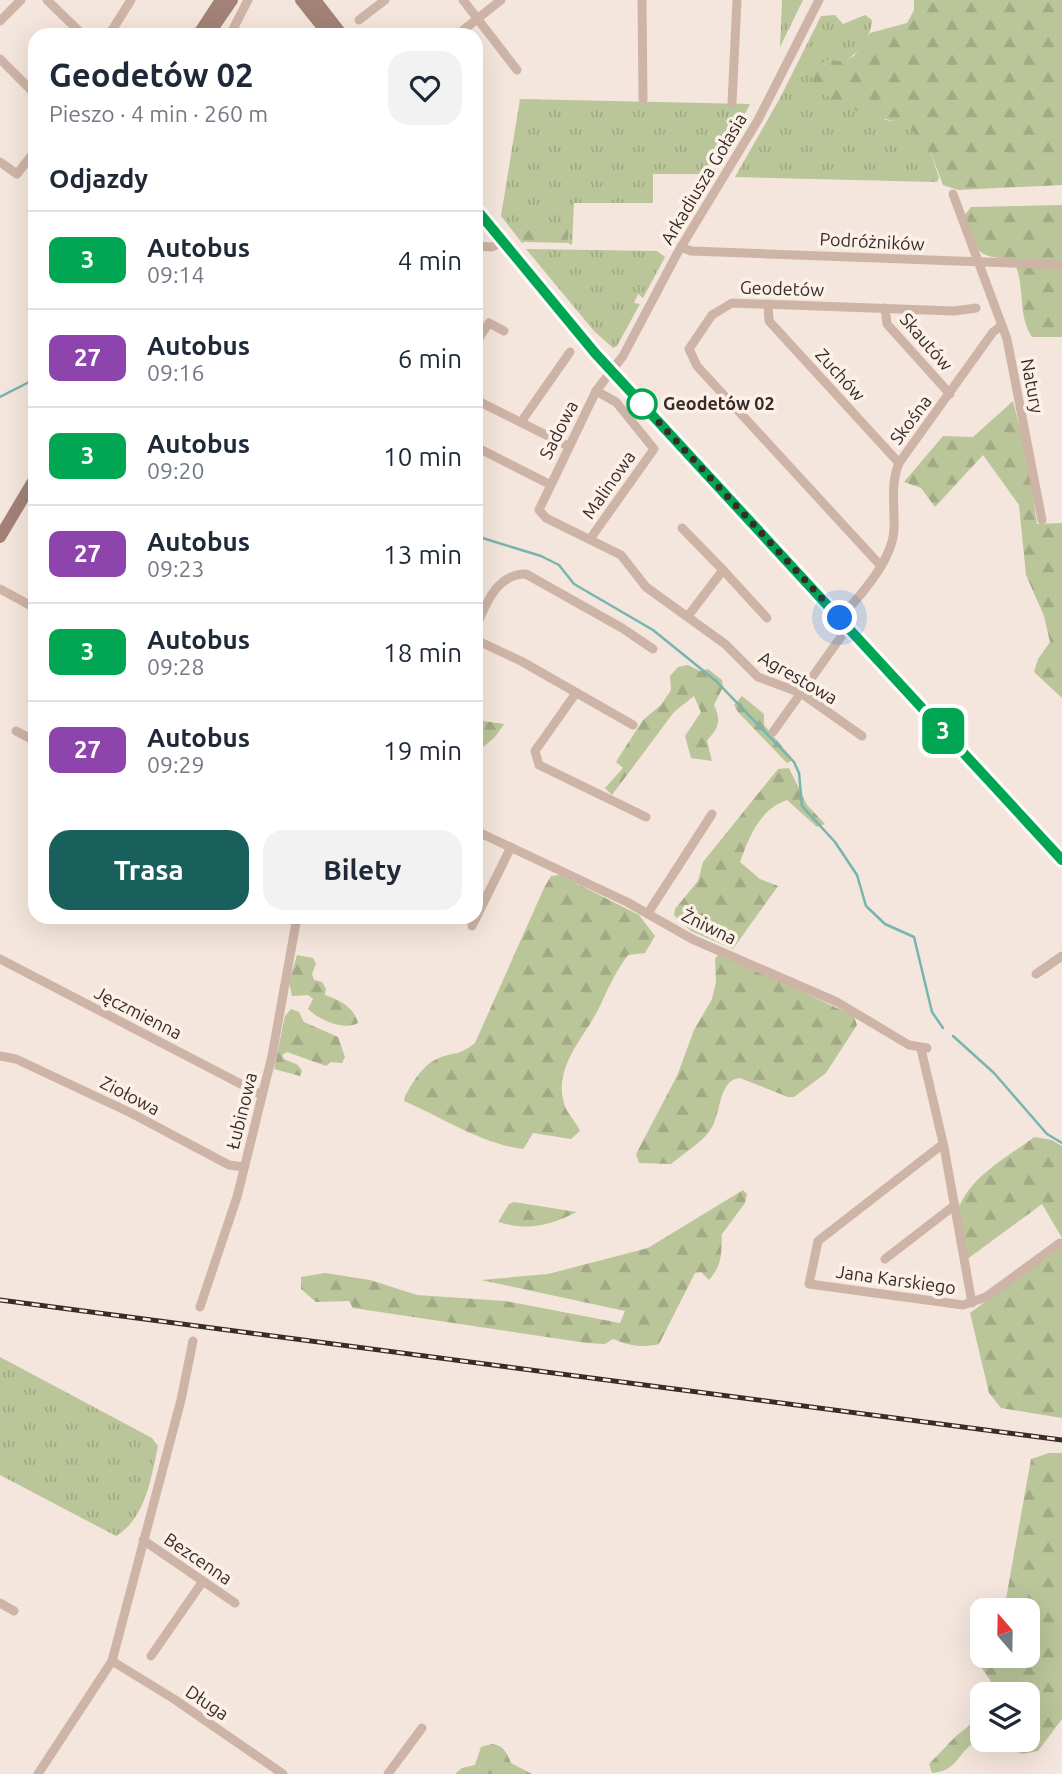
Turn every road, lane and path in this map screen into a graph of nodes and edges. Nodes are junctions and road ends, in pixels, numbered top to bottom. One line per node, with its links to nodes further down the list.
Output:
1 (21, 0): 17 (street)
2 (47, 0): 18 (street)
3 (131, 0): 19 (street)
4 (221, 0): 20 (street)
5 (232, 0): 21 (street)
6 (248, 0): 22 (street)
7 (301, 0): 23 (street)
8 (315, 0): 24 (street)
9 (384, 0): 16 (street)
10 (463, 0): 15 (street)
11 (501, 0): 15 (street)
12 (642, 0): 29 (street)
13 (737, 0): 30 (street)
14 (819, 0): 37 (street, Arkadiusza Gołasia)
15 (478, 18): 25 (street); 27 (street)
16 (359, 20)
17 (0, 21)
18 (76, 28)
19 (113, 28)
20 (203, 28)
21 (213, 28)
22 (234, 28)
23 (324, 28)
24 (337, 28)
25 (466, 28)
26 (0, 60): 28 (street)
27 (517, 70)
28 (28, 87)
29 (643, 99)
30 (732, 103)
31 (28, 160): 32 (street)
32 (0, 162)
33 (953, 194): 38 (street, Natury)
34 (483, 218): 35 (street)
35 (503, 242): 36 (street); 47 (street)
36 (483, 246)
37 (681, 247): 38 (street, Podróżników); 47 (street, Arkadiusza Gołasia)
38 (978, 263): 39 (street, Podróżników); 43 (street, Natury)
39 (1062, 265)
40 (768, 304): 41 (street, Geodetów); 54 (street, Zuchów); 62 (street, Geodetów)
41 (885, 308): 42 (street, Geodetów); 49 (street, Skautów)
42 (976, 308)
43 (1001, 326): 49 (street, Skośna); 58 (street, Natury)
44 (503, 331): 45 (street)
45 (483, 332)
46 (570, 352): 51 (street)
47 (611, 370): 48 (street, Sadowa); 69 (street)
48 (596, 391): 52 (street, Sadowa); 61 (street, Malinowa)
49 (950, 394): 54 (street, Skośna)
50 (483, 403): 51 (street)
51 (521, 422): 52 (street)
52 (568, 446): 55 (street, Sadowa)
53 (483, 451): 55 (street)
54 (899, 463): 62 (street, Skośna)
55 (549, 484): 57 (street, Sadowa)
56 (28, 490): 60 (street)
57 (538, 506): 61 (street, Agrestowa)
58 (1042, 520)
59 (682, 528): 63 (street)
60 (0, 537)
61 (590, 539): 67 (street, Agrestowa)
62 (880, 565): 69 (street, Skośna)
63 (723, 570): 67 (street); 68 (street)
64 (0, 589): 65 (street)
65 (28, 604)
66 (483, 615): 71 (street)
67 (688, 616): 72 (street, Agrestowa)
68 (767, 618)
69 (844, 622): 72 (street, Skośna); 83 (street)
70 (483, 643): 73 (street)
71 (653, 649)
72 (801, 693): 76 (street, Skośna); 77 (street, Agrestowa)
73 (576, 694): 74 (street); 80 (street)
74 (634, 725)
75 (16, 731): 78 (street)
76 (773, 732)
77 (862, 736)
78 (28, 737)
79 (712, 814): 85 (street)
80 (646, 817)
81 (483, 834): 82 (street, Żniwna)
82 (511, 847): 84 (street); 85 (street, Żniwna)
83 (1061, 858)
84 (483, 904)
85 (648, 913): 92 (street, Żniwna)
86 (297, 924): 91 (street, Łubinowa)
87 (1062, 957): 89 (street)
88 (0, 959): 91 (street, Jęczmienna)
89 (1036, 974)
90 (0, 1056): 93 (street, Ziołowa)
91 (262, 1095): 93 (street, Łubinowa)
92 (943, 1144): 94 (street); 97 (street, Jana Karskiego)
93 (244, 1167): 98 (street, Łubinowa)
94 (955, 1205): 96 (street); 97 (street)
95 (1060, 1242): 97 (street)
96 (885, 1259)
97 (972, 1303)
98 (200, 1307)
99 (192, 1341): 100 (street)
100 (143, 1540): 101 (street, Bezcenna); 106 (street)
101 (203, 1581): 103 (street, Bezcenna); 105 (street)
102 (0, 1603): 104 (street)
103 (235, 1603)
104 (14, 1611)
105 (151, 1656)
106 (111, 1661): 108 (street); 109 (street, Długa)
107 (422, 1728): 110 (street)
108 (38, 1774)
109 (283, 1774)
110 (388, 1774)

